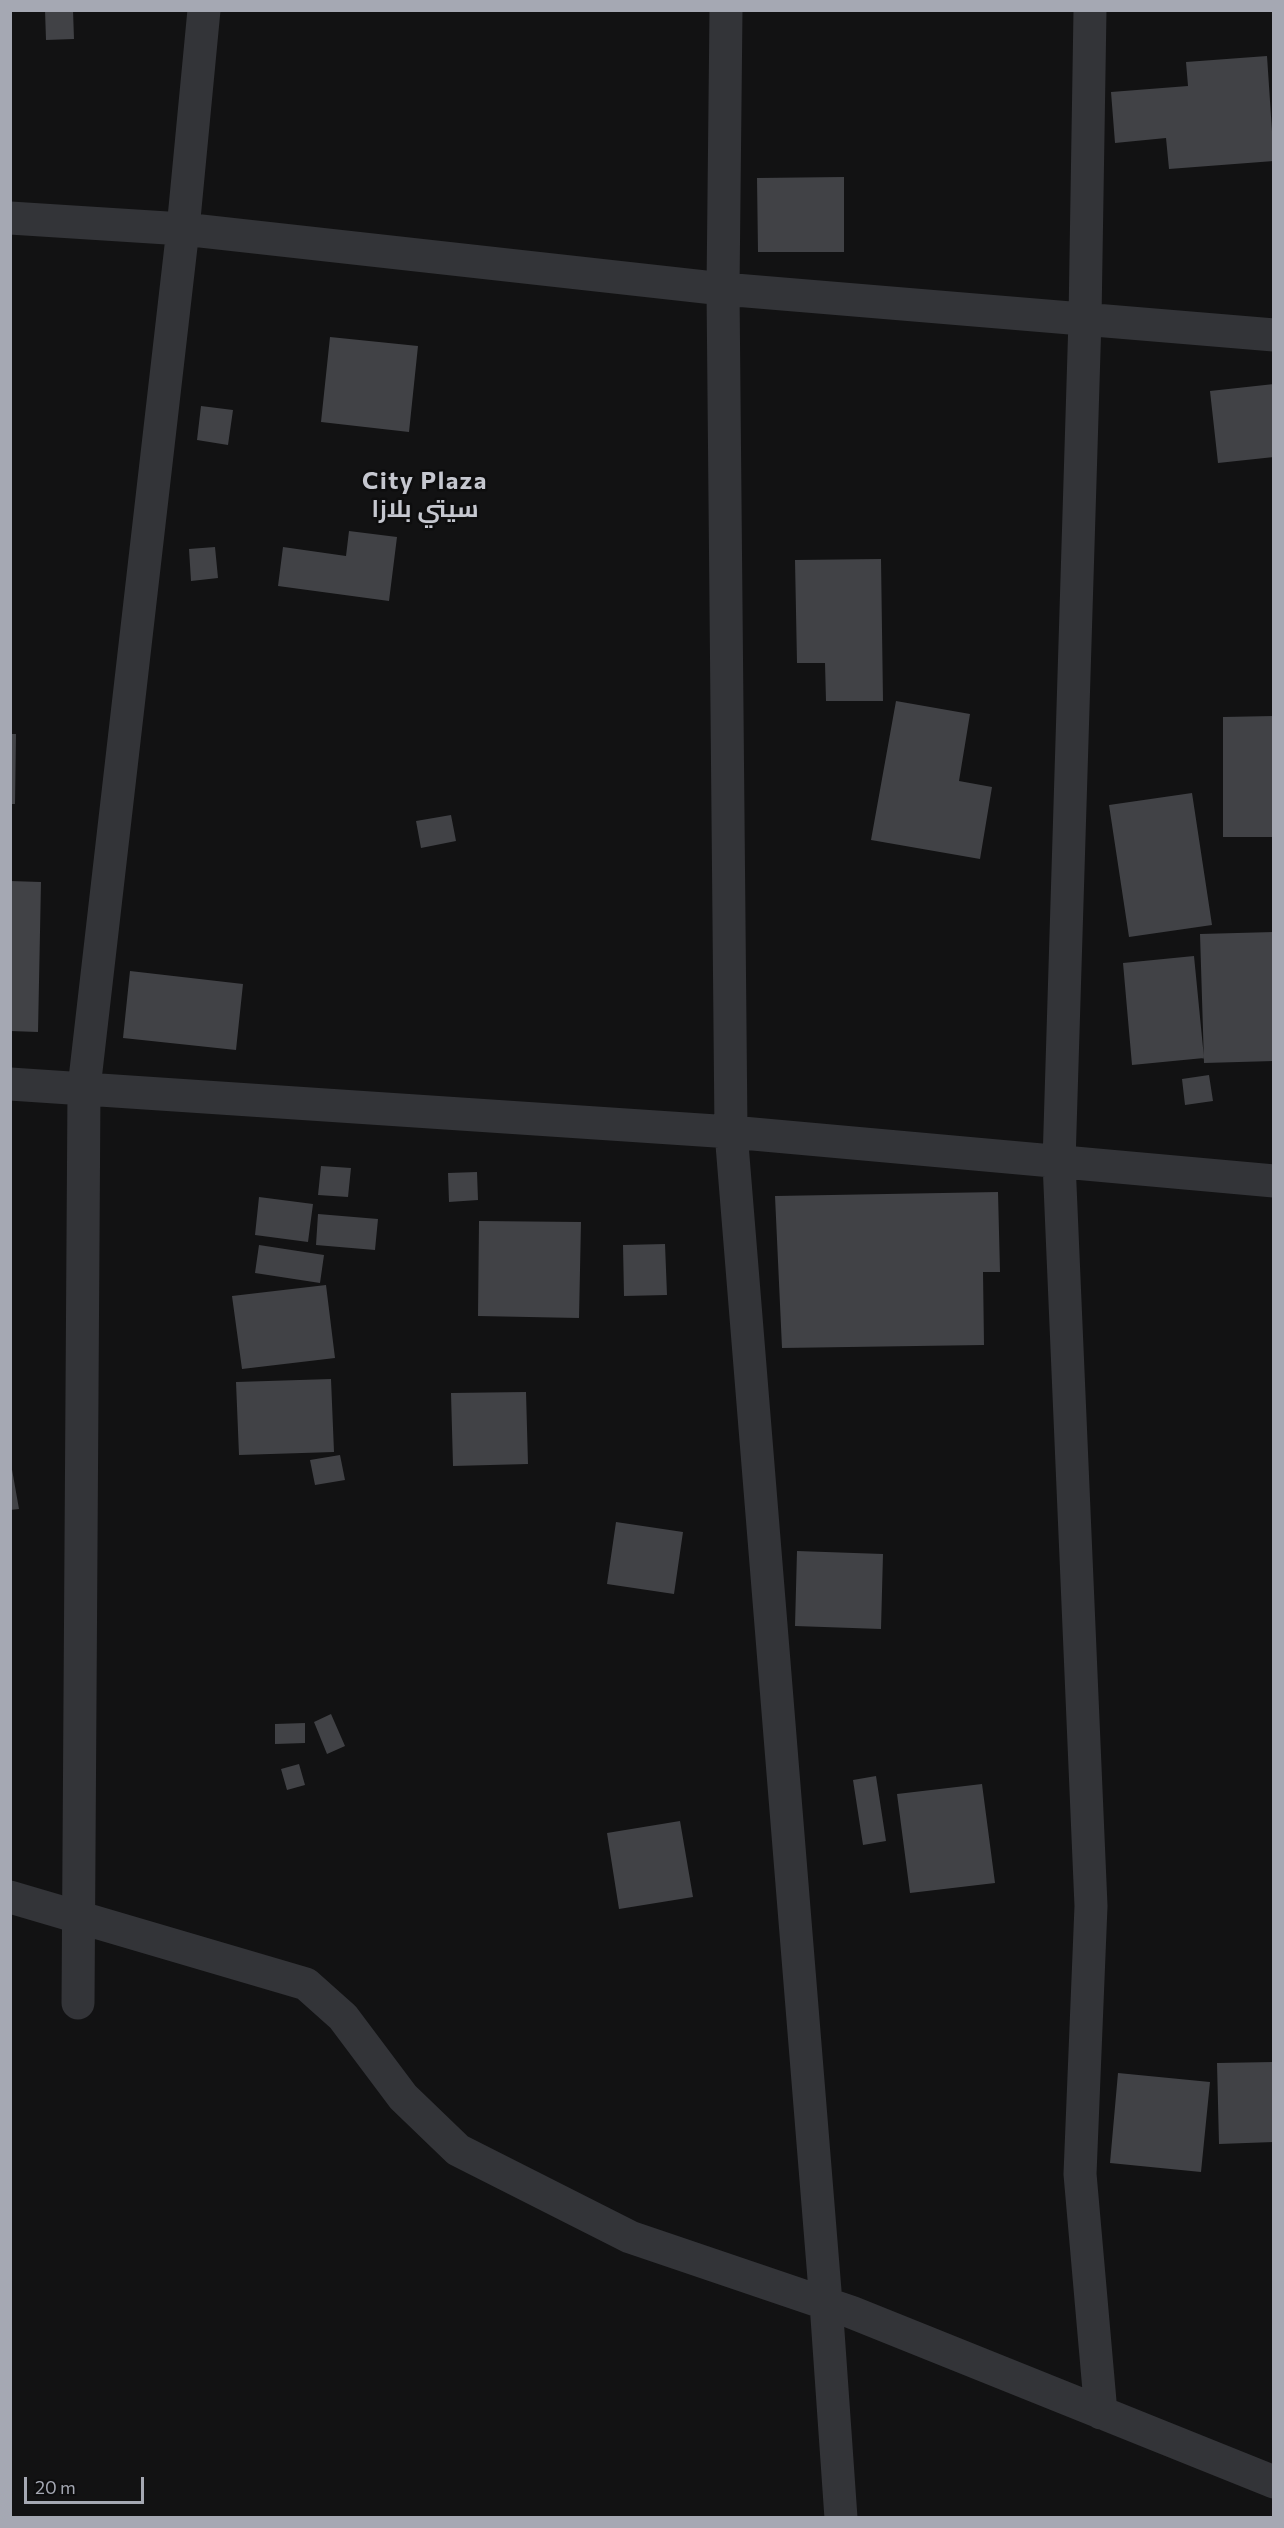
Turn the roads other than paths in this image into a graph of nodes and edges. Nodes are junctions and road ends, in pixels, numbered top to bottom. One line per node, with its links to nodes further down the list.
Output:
1 (204, 10): 5 (street)
2 (726, 10): 6 (street)
3 (1090, 10): 7 (street)
4 (10, 218): 5 (street)
5 (183, 229): 6 (street); 10 (street)
6 (723, 289): 7 (street); 11 (street)
7 (1085, 320): 8 (street); 12 (street)
8 (1274, 335)
9 (10, 1084): 10 (street)
10 (84, 1088): 11 (street); 15 (street)
11 (731, 1132): 12 (street); 17 (street)
12 (1059, 1162): 13 (street); 18 (street)
13 (1274, 1181)
14 (10, 1898): 15 (street)
15 (79, 1917): 16 (street); 17 (street)
16 (78, 2003)
17 (826, 2303): 18 (street); 20 (street)
18 (1101, 2413): 19 (street)
19 (1274, 2482)
20 (841, 2517)

